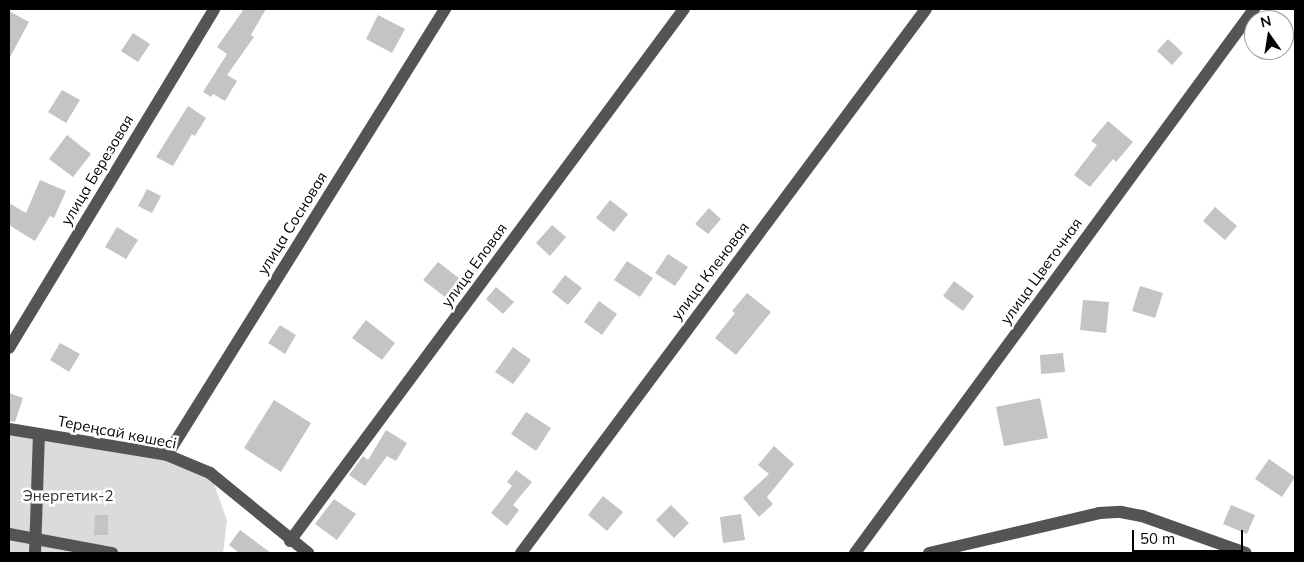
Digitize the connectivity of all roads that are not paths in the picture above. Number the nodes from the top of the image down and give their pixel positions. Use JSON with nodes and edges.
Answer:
{"nodes":[{"id":1,"x":214,"y":9,"type":"edge"},
{"id":2,"x":445,"y":9,"type":"edge"},
{"id":3,"x":684,"y":9,"type":"edge"},
{"id":4,"x":926,"y":9,"type":"edge"},
{"id":5,"x":1254,"y":9,"type":"edge"},
{"id":6,"x":9,"y":348,"type":"edge"},
{"id":7,"x":9,"y":429,"type":"edge"},
{"id":8,"x":38,"y":434,"type":"junction"},
{"id":9,"x":167,"y":455,"type":"junction"},
{"id":10,"x":9,"y":534,"type":"edge"},
{"id":11,"x":35,"y":538,"type":"junction"},
{"id":12,"x":290,"y":541,"type":"junction"},
{"id":13,"x":35,"y":553,"type":"edge"},
{"id":14,"x":112,"y":553,"type":"edge"},
{"id":15,"x":308,"y":553,"type":"edge"},
{"id":16,"x":522,"y":553,"type":"edge"},
{"id":17,"x":854,"y":553,"type":"edge"},
{"id":18,"x":929,"y":553,"type":"edge"},
{"id":19,"x":1246,"y":553,"type":"edge"}],
"edges":[{"from":1,"to":6,"type":"street","name":"улица Березовая"},
{"from":2,"to":9,"type":"street","name":"улица Сосновая"},
{"from":3,"to":12,"type":"street","name":"улица Еловая"},
{"from":4,"to":16,"type":"street","name":"улица Кленовая"},
{"from":5,"to":17,"type":"street","name":"улица Цветочная"},
{"from":7,"to":8,"type":"street","name":"Тереңсай көшесі"},
{"from":8,"to":9,"type":"street","name":"Тереңсай көшесі"},
{"from":8,"to":11,"type":"street"},
{"from":9,"to":12,"type":"street","name":"Тереңсай көшесі"},
{"from":10,"to":11,"type":"street"},
{"from":11,"to":13,"type":"street"},
{"from":11,"to":14,"type":"street"},
{"from":12,"to":15,"type":"street","name":"Тереңсай көшесі"},
{"from":18,"to":19,"type":"street"}]}
